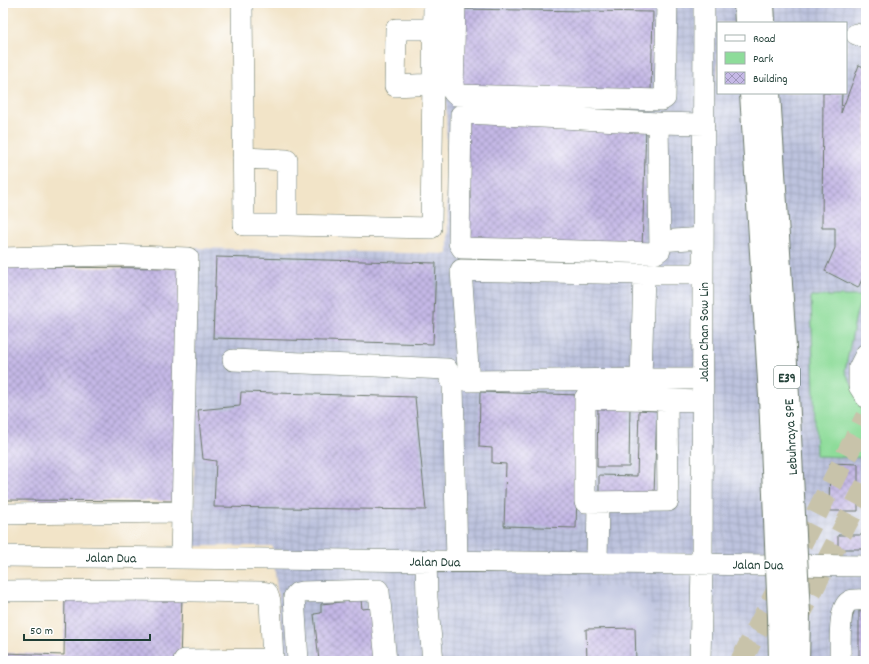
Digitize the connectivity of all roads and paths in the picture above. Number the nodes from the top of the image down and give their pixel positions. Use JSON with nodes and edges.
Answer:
{"nodes":[{"id":1,"x":242,"y":3,"type":"edge"},
{"id":2,"x":434,"y":3,"type":"edge"},
{"id":3,"x":455,"y":3,"type":"edge"},
{"id":4,"x":667,"y":3,"type":"edge"},
{"id":5,"x":704,"y":3,"type":"edge"},
{"id":6,"x":745,"y":3,"type":"edge"},
{"id":7,"x":763,"y":3,"type":"edge"},
{"id":8,"x":746,"y":22,"type":"edge"},
{"id":9,"x":764,"y":22,"type":"edge"},
{"id":10,"x":433,"y":29,"type":"junction"},
{"id":11,"x":433,"y":84,"type":"junction"},
{"id":12,"x":751,"y":94,"type":"edge"},
{"id":13,"x":769,"y":94,"type":"edge"},
{"id":14,"x":658,"y":123,"type":"junction"},
{"id":15,"x":704,"y":124,"type":"junction"},
{"id":16,"x":243,"y":158,"type":"junction"},
{"id":17,"x":287,"y":225,"type":"junction"},
{"id":18,"x":703,"y":238,"type":"junction"},
{"id":19,"x":660,"y":241,"type":"junction"},
{"id":20,"x":3,"y":258,"type":"edge"},
{"id":21,"x":644,"y":274,"type":"junction"},
{"id":22,"x":703,"y":274,"type":"junction"},
{"id":23,"x":866,"y":354,"type":"edge"},
{"id":24,"x":233,"y":360,"type":"dead end"},
{"id":25,"x":641,"y":379,"type":"junction"},
{"id":26,"x":702,"y":379,"type":"junction"},
{"id":27,"x":866,"y":397,"type":"edge"},
{"id":28,"x":667,"y":400,"type":"junction"},
{"id":29,"x":702,"y":401,"type":"junction"},
{"id":30,"x":598,"y":502,"type":"junction"},
{"id":31,"x":182,"y":512,"type":"junction"},
{"id":32,"x":3,"y":514,"type":"edge"},
{"id":33,"x":3,"y":556,"type":"edge"},
{"id":34,"x":127,"y":557,"type":"junction"},
{"id":35,"x":181,"y":558,"type":"junction"},
{"id":36,"x":322,"y":559,"type":"junction"},
{"id":37,"x":354,"y":560,"type":"junction"},
{"id":38,"x":426,"y":560,"type":"junction"},
{"id":39,"x":457,"y":561,"type":"junction"},
{"id":40,"x":597,"y":563,"type":"junction"},
{"id":41,"x":702,"y":564,"type":"junction"},
{"id":42,"x":866,"y":566,"type":"edge"},
{"id":43,"x":126,"y":590,"type":"junction"},
{"id":44,"x":356,"y":590,"type":"junction"},
{"id":45,"x":3,"y":591,"type":"edge"},
{"id":46,"x":324,"y":591,"type":"junction"},
{"id":47,"x":866,"y":600,"type":"edge"},
{"id":48,"x":184,"y":660,"type":"edge"},
{"id":49,"x":273,"y":660,"type":"edge"},
{"id":50,"x":298,"y":661,"type":"edge"},
{"id":51,"x":386,"y":661,"type":"edge"},
{"id":52,"x":433,"y":661,"type":"edge"},
{"id":53,"x":700,"y":661,"type":"edge"},
{"id":54,"x":780,"y":661,"type":"edge"},
{"id":55,"x":798,"y":661,"type":"edge"},
{"id":56,"x":840,"y":661,"type":"edge"}],
"edges":[{"from":1,"to":16,"type":"street"},
{"from":2,"to":10,"type":"street"},
{"from":3,"to":4,"type":"street"},
{"from":5,"to":15,"type":"street","name":"Jalan Chan Sow Lin"},
{"from":6,"to":8,"type":"highway"},
{"from":7,"to":9,"type":"highway"},
{"from":10,"to":11,"type":"street"},
{"from":10,"to":11,"type":"street"},
{"from":11,"to":17,"type":"street"},
{"from":12,"to":54,"type":"highway","name":"Lebuhraya SPE","number":"E39","bridge":true},
{"from":13,"to":55,"type":"highway","name":"Lebuhraya SPE","number":"E39","bridge":true},
{"from":14,"to":15,"type":"street"},
{"from":14,"to":19,"type":"street"},
{"from":14,"to":19,"type":"street"},
{"from":15,"to":18,"type":"street","name":"Jalan Chan Sow Lin"},
{"from":16,"to":17,"type":"street"},
{"from":16,"to":17,"type":"street"},
{"from":18,"to":19,"type":"street"},
{"from":18,"to":22,"type":"street","name":"Jalan Chan Sow Lin"},
{"from":20,"to":31,"type":"street"},
{"from":21,"to":22,"type":"street"},
{"from":21,"to":25,"type":"street"},
{"from":21,"to":25,"type":"street"},
{"from":22,"to":26,"type":"street","name":"Jalan Chan Sow Lin"},
{"from":23,"to":27,"type":"street"},
{"from":24,"to":39,"type":"street"},
{"from":25,"to":26,"type":"street"},
{"from":26,"to":29,"type":"street","name":"Jalan Chan Sow Lin"},
{"from":28,"to":29,"type":"street"},
{"from":28,"to":30,"type":"street"},
{"from":28,"to":30,"type":"street"},
{"from":29,"to":41,"type":"street","name":"Jalan Chan Sow Lin"},
{"from":30,"to":40,"type":"street"},
{"from":31,"to":32,"type":"street"},
{"from":31,"to":35,"type":"street"},
{"from":33,"to":34,"type":"street","name":"Jalan Dua"},
{"from":34,"to":35,"type":"street","name":"Jalan Dua"},
{"from":34,"to":43,"type":"street"},
{"from":35,"to":36,"type":"street","name":"Jalan Dua"},
{"from":36,"to":37,"type":"street","name":"Jalan Dua"},
{"from":36,"to":46,"type":"street"},
{"from":37,"to":38,"type":"street","name":"Jalan Dua"},
{"from":37,"to":44,"type":"street"},
{"from":38,"to":39,"type":"street","name":"Jalan Dua"},
{"from":38,"to":52,"type":"street"},
{"from":39,"to":40,"type":"street","name":"Jalan Dua"},
{"from":40,"to":41,"type":"street","name":"Jalan Dua"},
{"from":41,"to":42,"type":"street","name":"Jalan Dua"},
{"from":41,"to":53,"type":"street","name":"Jalan Chan Sow Lin"},
{"from":43,"to":45,"type":"street"},
{"from":43,"to":49,"type":"street"},
{"from":44,"to":46,"type":"street"},
{"from":44,"to":51,"type":"street"},
{"from":46,"to":50,"type":"street"},
{"from":47,"to":56,"type":"street"},
{"from":48,"to":49,"type":"street"}]}
